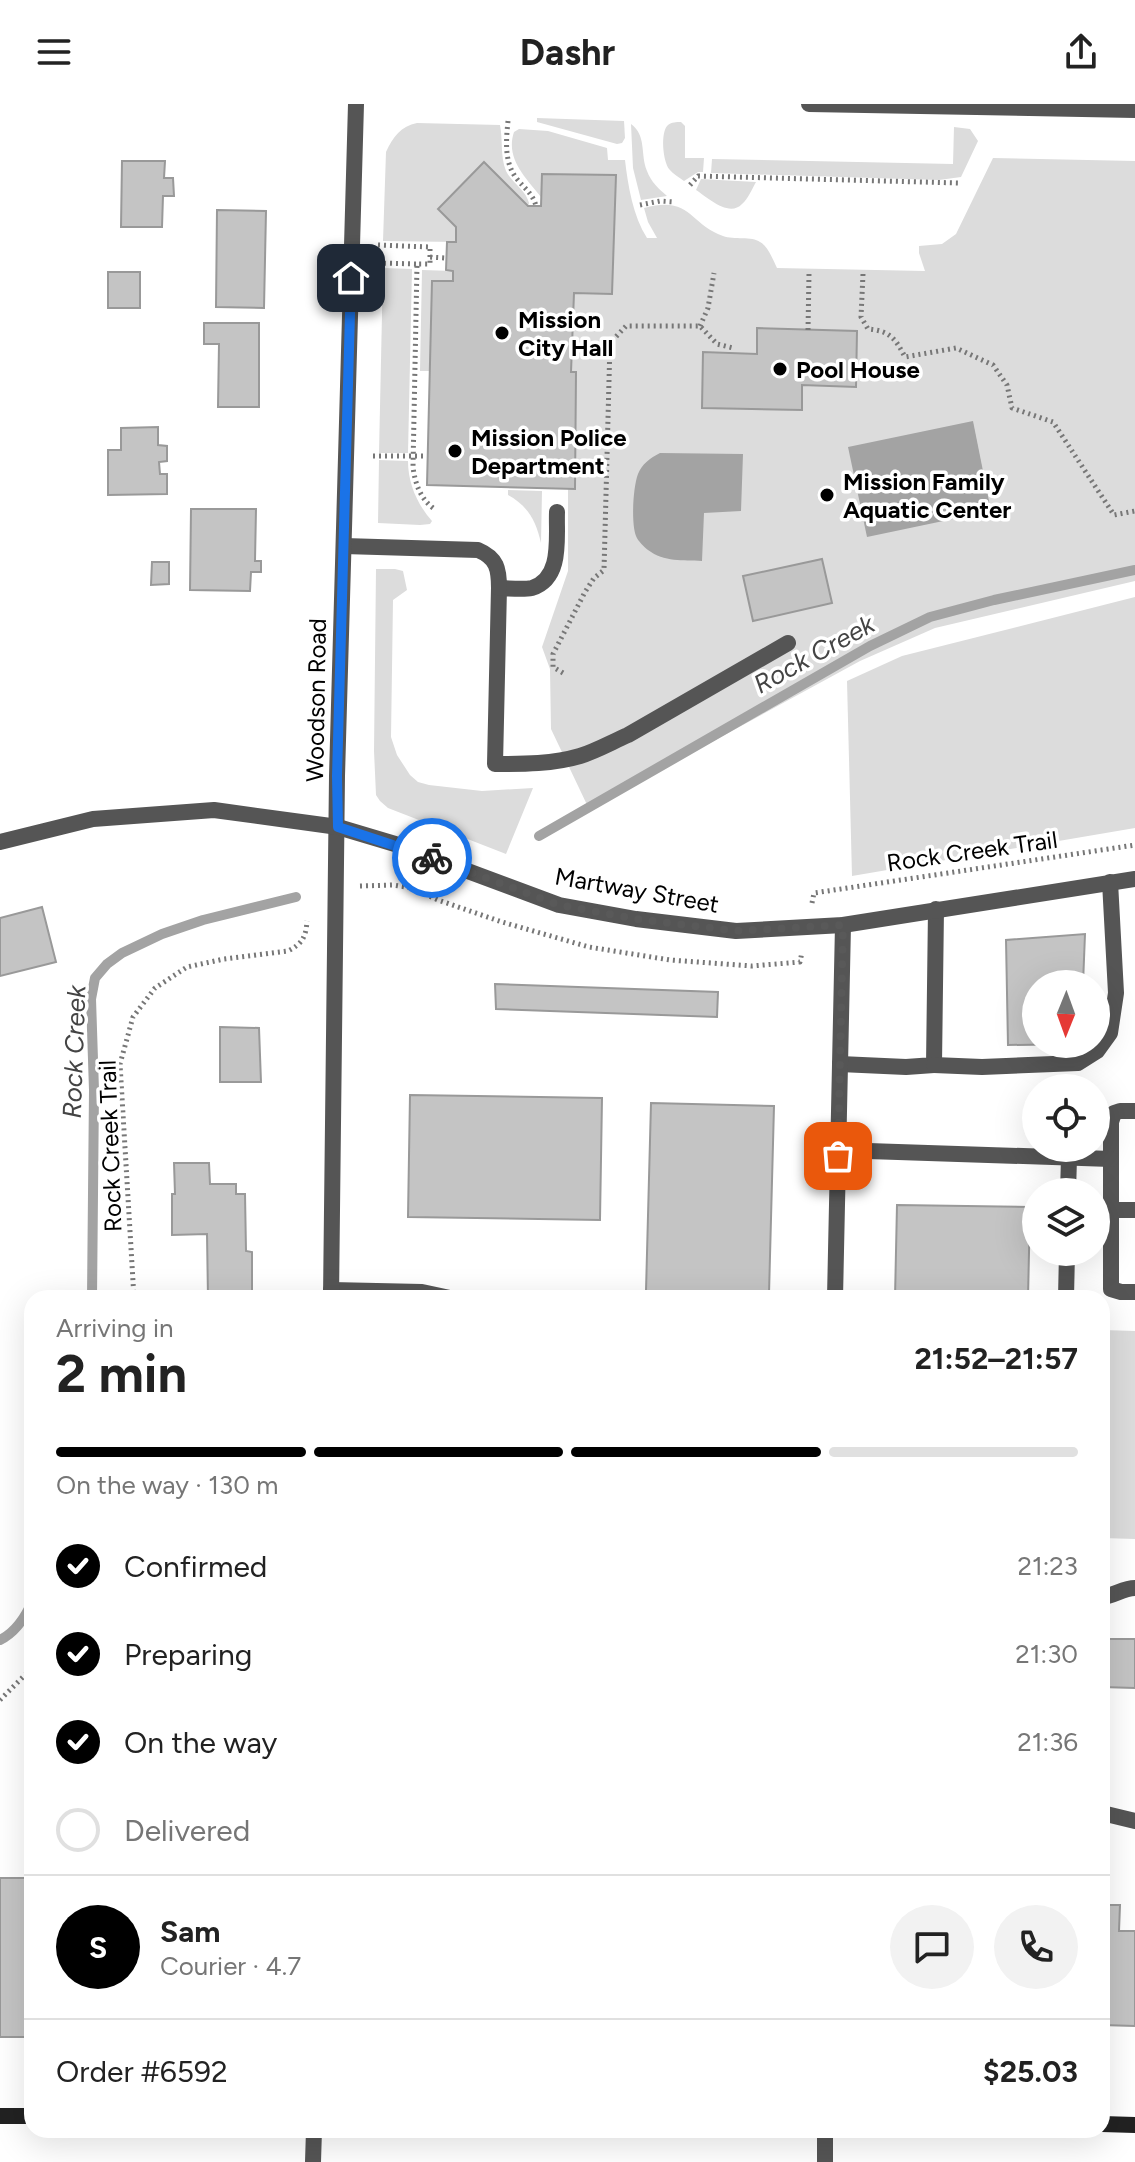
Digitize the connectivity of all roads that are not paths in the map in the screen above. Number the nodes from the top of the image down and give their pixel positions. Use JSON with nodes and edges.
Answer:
{"nodes":[{"id":1,"x":356,"y":104,"type":"edge"},
{"id":2,"x":809,"y":104,"type":"edge"},
{"id":3,"x":1135,"y":110,"type":"edge"},
{"id":4,"x":557,"y":512,"type":"dead end"},
{"id":5,"x":344,"y":546,"type":"junction"},
{"id":6,"x":499,"y":588,"type":"junction"},
{"id":7,"x":788,"y":643,"type":"dead end"},
{"id":8,"x":338,"y":827,"type":"junction"},
{"id":9,"x":0,"y":842,"type":"edge"},
{"id":10,"x":1135,"y":879,"type":"edge"},
{"id":11,"x":1110,"y":882,"type":"junction"},
{"id":12,"x":936,"y":909,"type":"junction"},
{"id":13,"x":843,"y":925,"type":"junction"},
{"id":14,"x":840,"y":1064,"type":"junction"},
{"id":15,"x":934,"y":1065,"type":"junction"},
{"id":16,"x":1135,"y":1111,"type":"edge"},
{"id":17,"x":838,"y":1150,"type":"junction"},
{"id":18,"x":1022,"y":1156,"type":"edge"},
{"id":19,"x":1111,"y":1159,"type":"joint"},
{"id":20,"x":1111,"y":1210,"type":"junction"},
{"id":21,"x":1135,"y":1210,"type":"edge"},
{"id":22,"x":1067,"y":1266,"type":"edge"},
{"id":23,"x":331,"y":1290,"type":"edge"},
{"id":24,"x":835,"y":1290,"type":"edge"},
{"id":25,"x":1066,"y":1290,"type":"edge"},
{"id":26,"x":1135,"y":1292,"type":"edge"},
{"id":27,"x":1135,"y":1588,"type":"edge"},
{"id":28,"x":1110,"y":1596,"type":"edge"},
{"id":29,"x":1110,"y":1815,"type":"edge"},
{"id":30,"x":1135,"y":1821,"type":"edge"},
{"id":31,"x":0,"y":2116,"type":"edge"},
{"id":32,"x":24,"y":2116,"type":"edge"},
{"id":33,"x":1110,"y":2124,"type":"edge"},
{"id":34,"x":1135,"y":2125,"type":"edge"},
{"id":35,"x":314,"y":2138,"type":"edge"},
{"id":36,"x":825,"y":2138,"type":"edge"},
{"id":37,"x":313,"y":2162,"type":"edge"},
{"id":38,"x":825,"y":2162,"type":"edge"}],
"edges":[{"from":1,"to":5,"type":"street","name":"Woodson Road"},
{"from":2,"to":3,"type":"street"},
{"from":4,"to":6,"type":"street"},
{"from":5,"to":6,"type":"street"},
{"from":5,"to":8,"type":"street","name":"Woodson Road"},
{"from":6,"to":7,"type":"street"},
{"from":8,"to":9,"type":"street","name":"Martway Street"},
{"from":8,"to":13,"type":"street","name":"Martway Street"},
{"from":8,"to":23,"type":"street","name":"Woodson Road"},
{"from":10,"to":11,"type":"street","name":"Martway Street"},
{"from":11,"to":12,"type":"street","name":"Martway Street"},
{"from":11,"to":15,"type":"street"},
{"from":12,"to":13,"type":"street","name":"Martway Street"},
{"from":12,"to":15,"type":"street"},
{"from":13,"to":14,"type":"street"},
{"from":14,"to":15,"type":"street"},
{"from":14,"to":17,"type":"street"},
{"from":16,"to":19,"type":"street"},
{"from":17,"to":18,"type":"street"},
{"from":17,"to":24,"type":"street"},
{"from":19,"to":20,"type":"street"},
{"from":20,"to":21,"type":"street"},
{"from":20,"to":26,"type":"street"},
{"from":22,"to":25,"type":"street"},
{"from":27,"to":28,"type":"street"},
{"from":29,"to":30,"type":"street"},
{"from":31,"to":32,"type":"main road"},
{"from":33,"to":34,"type":"main road"},
{"from":35,"to":37,"type":"street"},
{"from":36,"to":38,"type":"street"}]}
